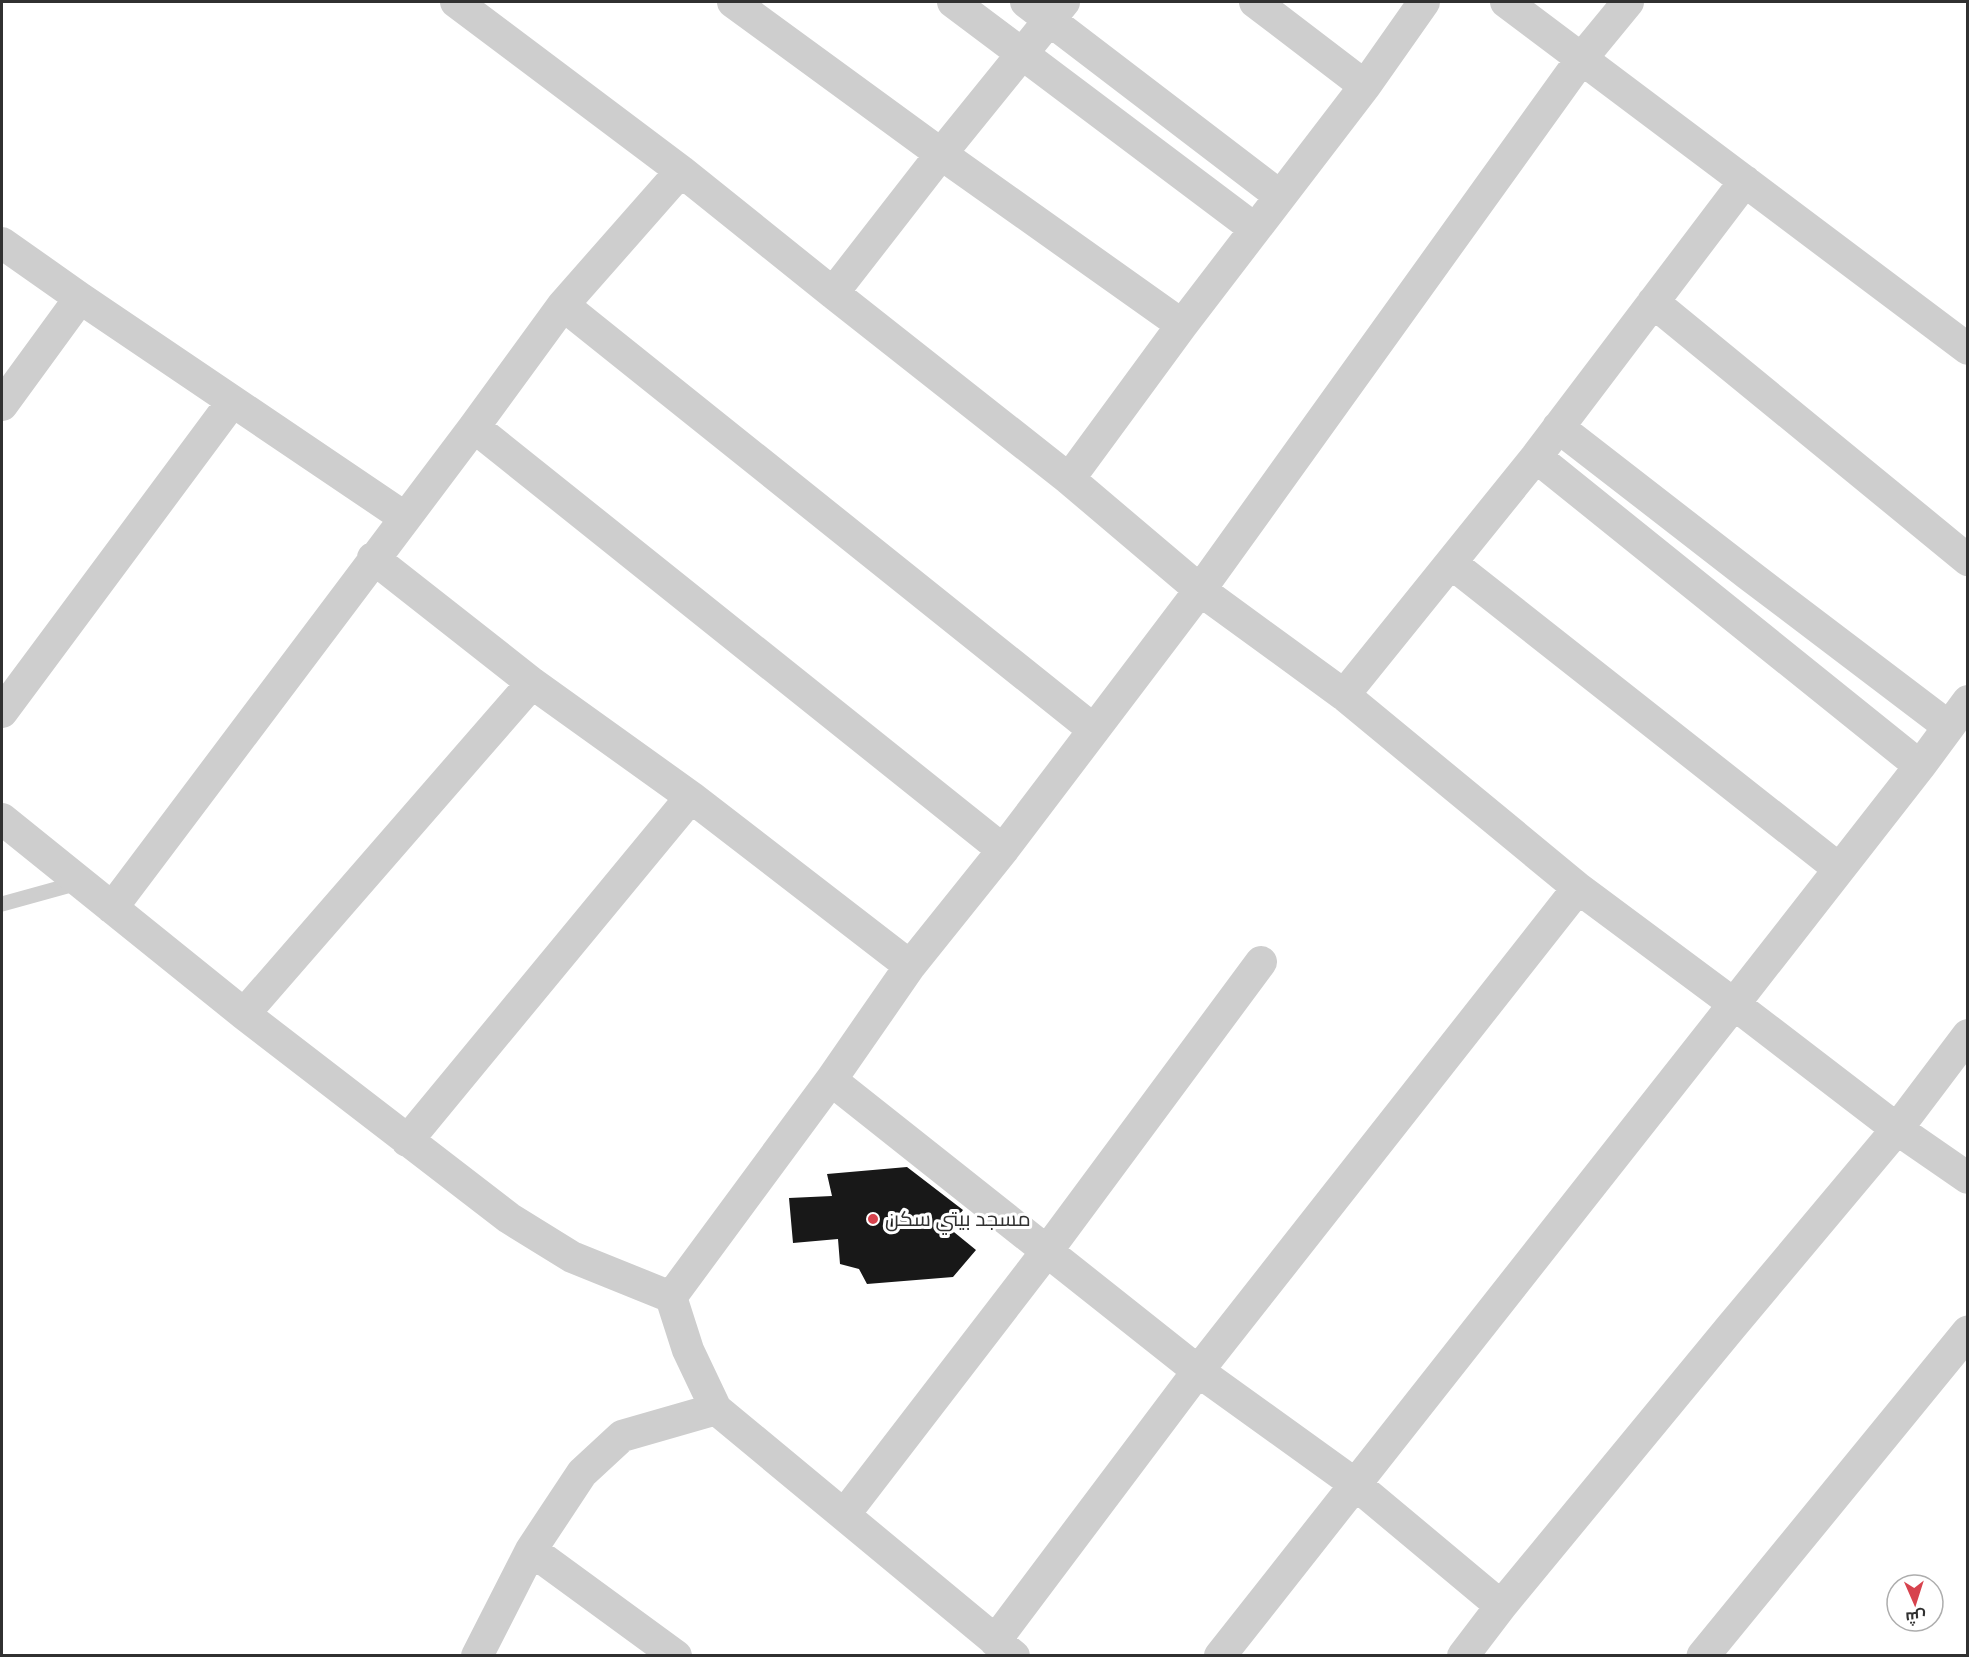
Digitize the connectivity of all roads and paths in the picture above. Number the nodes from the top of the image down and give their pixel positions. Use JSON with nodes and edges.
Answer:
{"nodes":[{"id":1,"x":733,"y":2,"type":"edge"},
{"id":2,"x":952,"y":2,"type":"edge"},
{"id":3,"x":1255,"y":2,"type":"edge"},
{"id":4,"x":1424,"y":2,"type":"edge"},
{"id":5,"x":1506,"y":2,"type":"edge"},
{"id":6,"x":460,"y":3,"type":"edge"},
{"id":7,"x":1622,"y":4,"type":"edge"},
{"id":8,"x":1047,"y":8,"type":"edge"},
{"id":9,"x":1023,"y":55,"type":"junction"},
{"id":10,"x":1582,"y":58,"type":"junction"},
{"id":11,"x":1365,"y":86,"type":"junction"},
{"id":12,"x":1151,"y":97,"type":"junction"},
{"id":13,"x":1125,"y":132,"type":"junction"},
{"id":14,"x":941,"y":154,"type":"junction"},
{"id":15,"x":681,"y":171,"type":"junction"},
{"id":16,"x":1745,"y":181,"type":"junction"},
{"id":17,"x":1280,"y":196,"type":"junction"},
{"id":18,"x":1255,"y":229,"type":"junction"},
{"id":19,"x":2,"y":243,"type":"edge"},
{"id":20,"x":833,"y":293,"type":"junction"},
{"id":21,"x":80,"y":298,"type":"junction"},
{"id":22,"x":1653,"y":302,"type":"junction"},
{"id":23,"x":562,"y":305,"type":"junction"},
{"id":24,"x":1182,"y":325,"type":"junction"},
{"id":25,"x":1968,"y":349,"type":"edge"},
{"id":26,"x":232,"y":402,"type":"junction"},
{"id":27,"x":2,"y":405,"type":"edge"},
{"id":28,"x":474,"y":427,"type":"junction"},
{"id":29,"x":1558,"y":427,"type":"junction"},
{"id":30,"x":1536,"y":457,"type":"junction"},
{"id":31,"x":1069,"y":479,"type":"junction"},
{"id":32,"x":1663,"y":507,"type":"junction"},
{"id":33,"x":404,"y":517,"type":"junction"},
{"id":34,"x":1638,"y":538,"type":"junction"},
{"id":35,"x":373,"y":558,"type":"junction"},
{"id":36,"x":1968,"y":560,"type":"edge"},
{"id":37,"x":1451,"y":563,"type":"junction"},
{"id":38,"x":1749,"y":575,"type":"junction"},
{"id":39,"x":1200,"y":590,"type":"junction"},
{"id":40,"x":1722,"y":608,"type":"junction"},
{"id":41,"x":1840,"y":642,"type":"junction"},
{"id":42,"x":1812,"y":678,"type":"junction"},
{"id":43,"x":532,"y":683,"type":"junction"},
{"id":44,"x":1344,"y":695,"type":"junction"},
{"id":45,"x":1968,"y":701,"type":"edge"},
{"id":46,"x":2,"y":712,"type":"edge"},
{"id":47,"x":1948,"y":726,"type":"junction"},
{"id":48,"x":1094,"y":730,"type":"junction"},
{"id":49,"x":1920,"y":766,"type":"junction"},
{"id":50,"x":691,"y":797,"type":"junction"},
{"id":51,"x":2,"y":819,"type":"edge"},
{"id":52,"x":1003,"y":850,"type":"junction"},
{"id":53,"x":1838,"y":868,"type":"junction"},
{"id":54,"x":78,"y":883,"type":"junction"},
{"id":55,"x":1578,"y":888,"type":"junction"},
{"id":56,"x":2,"y":904,"type":"edge"},
{"id":57,"x":112,"y":908,"type":"junction"},
{"id":58,"x":1261,"y":962,"type":"dead end"},
{"id":59,"x":910,"y":966,"type":"junction"},
{"id":60,"x":1734,"y":1004,"type":"junction"},
{"id":61,"x":244,"y":1014,"type":"junction"},
{"id":62,"x":1968,"y":1035,"type":"edge"},
{"id":63,"x":831,"y":1080,"type":"junction"},
{"id":64,"x":1897,"y":1129,"type":"junction"},
{"id":65,"x":406,"y":1141,"type":"junction"},
{"id":66,"x":1968,"y":1178,"type":"edge"},
{"id":67,"x":1047,"y":1251,"type":"junction"},
{"id":68,"x":671,"y":1297,"type":"junction"},
{"id":69,"x":1968,"y":1332,"type":"edge"},
{"id":70,"x":1198,"y":1371,"type":"junction"},
{"id":71,"x":716,"y":1409,"type":"junction"},
{"id":72,"x":1355,"y":1484,"type":"junction"},
{"id":73,"x":844,"y":1515,"type":"junction"},
{"id":74,"x":531,"y":1550,"type":"junction"},
{"id":75,"x":1501,"y":1606,"type":"junction"},
{"id":76,"x":1004,"y":1648,"type":"edge"},
{"id":77,"x":477,"y":1656,"type":"edge"},
{"id":78,"x":676,"y":1656,"type":"edge"},
{"id":79,"x":1220,"y":1656,"type":"edge"},
{"id":80,"x":1463,"y":1656,"type":"edge"},
{"id":81,"x":1703,"y":1656,"type":"edge"}],
"edges":[{"from":1,"to":14,"type":"street"},
{"from":2,"to":9,"type":"street"},
{"from":3,"to":11,"type":"street"},
{"from":4,"to":11,"type":"street"},
{"from":5,"to":10,"type":"street"},
{"from":6,"to":15,"type":"street"},
{"from":7,"to":10,"type":"street"},
{"from":8,"to":9,"type":"street"},
{"from":8,"to":12,"type":"street"},
{"from":9,"to":13,"type":"street"},
{"from":9,"to":14,"type":"street"},
{"from":10,"to":16,"type":"street"},
{"from":10,"to":39,"type":"street"},
{"from":11,"to":17,"type":"street"},
{"from":12,"to":13,"type":"street"},
{"from":12,"to":17,"type":"street"},
{"from":13,"to":18,"type":"street"},
{"from":14,"to":20,"type":"street"},
{"from":14,"to":24,"type":"street"},
{"from":15,"to":20,"type":"street"},
{"from":15,"to":23,"type":"street"},
{"from":16,"to":22,"type":"street"},
{"from":16,"to":25,"type":"street"},
{"from":17,"to":18,"type":"street"},
{"from":18,"to":24,"type":"street"},
{"from":19,"to":21,"type":"street"},
{"from":20,"to":31,"type":"street"},
{"from":21,"to":26,"type":"street"},
{"from":21,"to":27,"type":"street"},
{"from":22,"to":29,"type":"street"},
{"from":22,"to":36,"type":"street"},
{"from":23,"to":28,"type":"street"},
{"from":23,"to":48,"type":"street"},
{"from":24,"to":31,"type":"street"},
{"from":26,"to":33,"type":"street"},
{"from":26,"to":46,"type":"street"},
{"from":28,"to":33,"type":"street"},
{"from":28,"to":52,"type":"street"},
{"from":29,"to":30,"type":"street"},
{"from":29,"to":32,"type":"street"},
{"from":30,"to":34,"type":"street"},
{"from":30,"to":37,"type":"street"},
{"from":31,"to":39,"type":"street"},
{"from":32,"to":34,"type":"street"},
{"from":32,"to":38,"type":"street"},
{"from":33,"to":35,"type":"street"},
{"from":34,"to":40,"type":"street"},
{"from":35,"to":43,"type":"street"},
{"from":35,"to":57,"type":"street"},
{"from":37,"to":44,"type":"street"},
{"from":37,"to":53,"type":"street"},
{"from":38,"to":40,"type":"street"},
{"from":38,"to":41,"type":"street"},
{"from":39,"to":44,"type":"street"},
{"from":39,"to":48,"type":"street"},
{"from":40,"to":42,"type":"street"},
{"from":41,"to":42,"type":"street"},
{"from":41,"to":47,"type":"street"},
{"from":42,"to":49,"type":"street"},
{"from":43,"to":50,"type":"street"},
{"from":43,"to":61,"type":"street"},
{"from":44,"to":55,"type":"street"},
{"from":45,"to":47,"type":"street"},
{"from":47,"to":49,"type":"street"},
{"from":48,"to":52,"type":"street"},
{"from":49,"to":53,"type":"street"},
{"from":50,"to":59,"type":"street"},
{"from":50,"to":65,"type":"street"},
{"from":51,"to":54,"type":"street"},
{"from":52,"to":59,"type":"street"},
{"from":53,"to":60,"type":"street"},
{"from":54,"to":56,"type":"lane"},
{"from":54,"to":57,"type":"street"},
{"from":55,"to":60,"type":"street"},
{"from":55,"to":70,"type":"street"},
{"from":57,"to":61,"type":"street"},
{"from":58,"to":67,"type":"street"},
{"from":59,"to":63,"type":"street"},
{"from":60,"to":64,"type":"street"},
{"from":60,"to":72,"type":"street"},
{"from":61,"to":65,"type":"street"},
{"from":62,"to":64,"type":"street"},
{"from":63,"to":67,"type":"street"},
{"from":63,"to":68,"type":"street"},
{"from":64,"to":66,"type":"street"},
{"from":64,"to":75,"type":"street"},
{"from":65,"to":68,"type":"street"},
{"from":67,"to":70,"type":"street"},
{"from":67,"to":73,"type":"street"},
{"from":68,"to":71,"type":"street"},
{"from":69,"to":81,"type":"street"},
{"from":70,"to":72,"type":"street"},
{"from":70,"to":76,"type":"street"},
{"from":71,"to":73,"type":"street"},
{"from":71,"to":74,"type":"street"},
{"from":72,"to":75,"type":"street"},
{"from":72,"to":79,"type":"street"},
{"from":73,"to":76,"type":"street"},
{"from":74,"to":77,"type":"street"},
{"from":74,"to":78,"type":"street"},
{"from":75,"to":80,"type":"street"}]}
